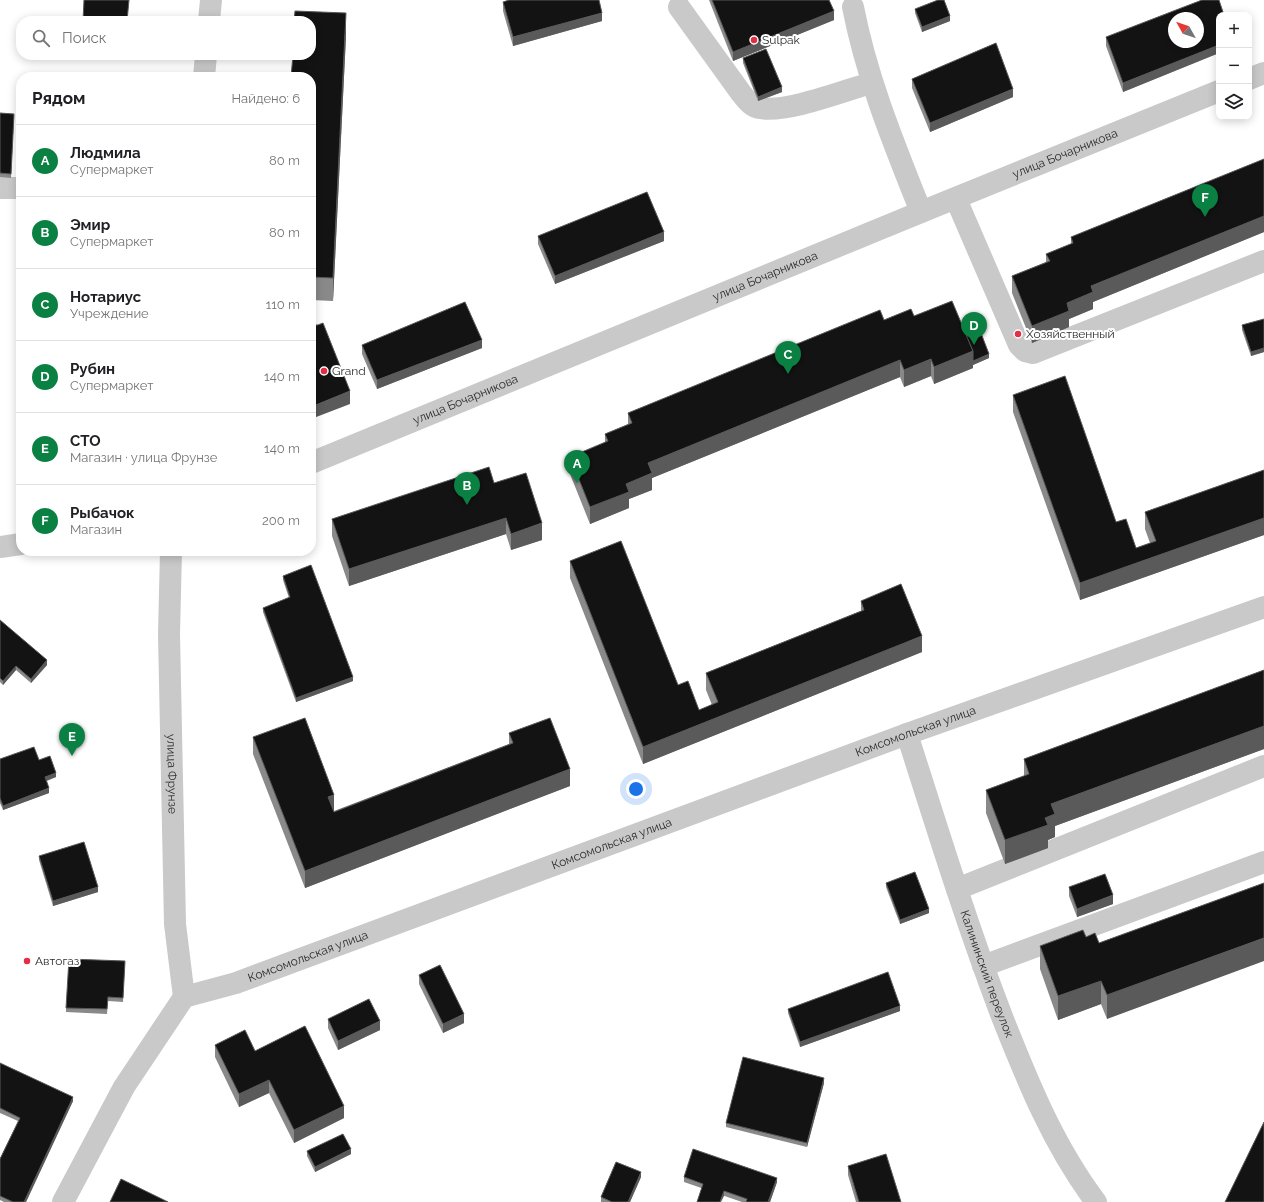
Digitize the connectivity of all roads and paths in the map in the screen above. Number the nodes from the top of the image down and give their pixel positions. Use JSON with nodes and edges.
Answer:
{"nodes":[{"id":1,"x":211,"y":0,"type":"edge"},
{"id":2,"x":679,"y":7,"type":"dead end"},
{"id":3,"x":853,"y":7,"type":"dead end"},
{"id":4,"x":209,"y":16,"type":"edge"},
{"id":5,"x":206,"y":60,"type":"edge"},
{"id":6,"x":204,"y":72,"type":"edge"},
{"id":7,"x":1264,"y":73,"type":"edge"},
{"id":8,"x":1252,"y":78,"type":"edge"},
{"id":9,"x":871,"y":83,"type":"junction"},
{"id":10,"x":1216,"y":92,"type":"edge"},
{"id":11,"x":0,"y":188,"type":"edge"},
{"id":12,"x":16,"y":188,"type":"edge"},
{"id":13,"x":956,"y":199,"type":"junction"},
{"id":14,"x":921,"y":212,"type":"junction"},
{"id":15,"x":1264,"y":262,"type":"edge"},
{"id":16,"x":316,"y":461,"type":"edge"},
{"id":17,"x":16,"y":545,"type":"edge"},
{"id":18,"x":0,"y":547,"type":"edge"},
{"id":19,"x":171,"y":556,"type":"edge"},
{"id":20,"x":1264,"y":607,"type":"edge"},
{"id":21,"x":907,"y":734,"type":"junction"},
{"id":22,"x":1264,"y":766,"type":"edge"},
{"id":23,"x":1264,"y":862,"type":"edge"},
{"id":24,"x":957,"y":889,"type":"junction"},
{"id":25,"x":983,"y":966,"type":"junction"},
{"id":26,"x":184,"y":997,"type":"junction"},
{"id":27,"x":63,"y":1202,"type":"edge"},
{"id":28,"x":1096,"y":1202,"type":"edge"}],
"edges":[{"from":1,"to":4,"type":"street"},
{"from":2,"to":9,"type":"street"},
{"from":3,"to":9,"type":"street"},
{"from":5,"to":6,"type":"street"},
{"from":7,"to":8,"type":"street"},
{"from":9,"to":14,"type":"street"},
{"from":10,"to":13,"type":"street","name":"улица Бочарникова"},
{"from":11,"to":12,"type":"street"},
{"from":13,"to":14,"type":"street","name":"улица Бочарникова"},
{"from":13,"to":15,"type":"street"},
{"from":14,"to":16,"type":"street","name":"улица Бочарникова"},
{"from":17,"to":18,"type":"street"},
{"from":19,"to":26,"type":"street","name":"улица Фрунзе"},
{"from":20,"to":21,"type":"street","name":"Комсомольская улица"},
{"from":21,"to":24,"type":"street","name":"Калининский переулок"},
{"from":21,"to":26,"type":"street","name":"Комсомольская улица"},
{"from":22,"to":24,"type":"street"},
{"from":23,"to":25,"type":"street"},
{"from":24,"to":25,"type":"street","name":"Калининский переулок"},
{"from":25,"to":28,"type":"street","name":"Калининский переулок"},
{"from":26,"to":27,"type":"street"}]}
